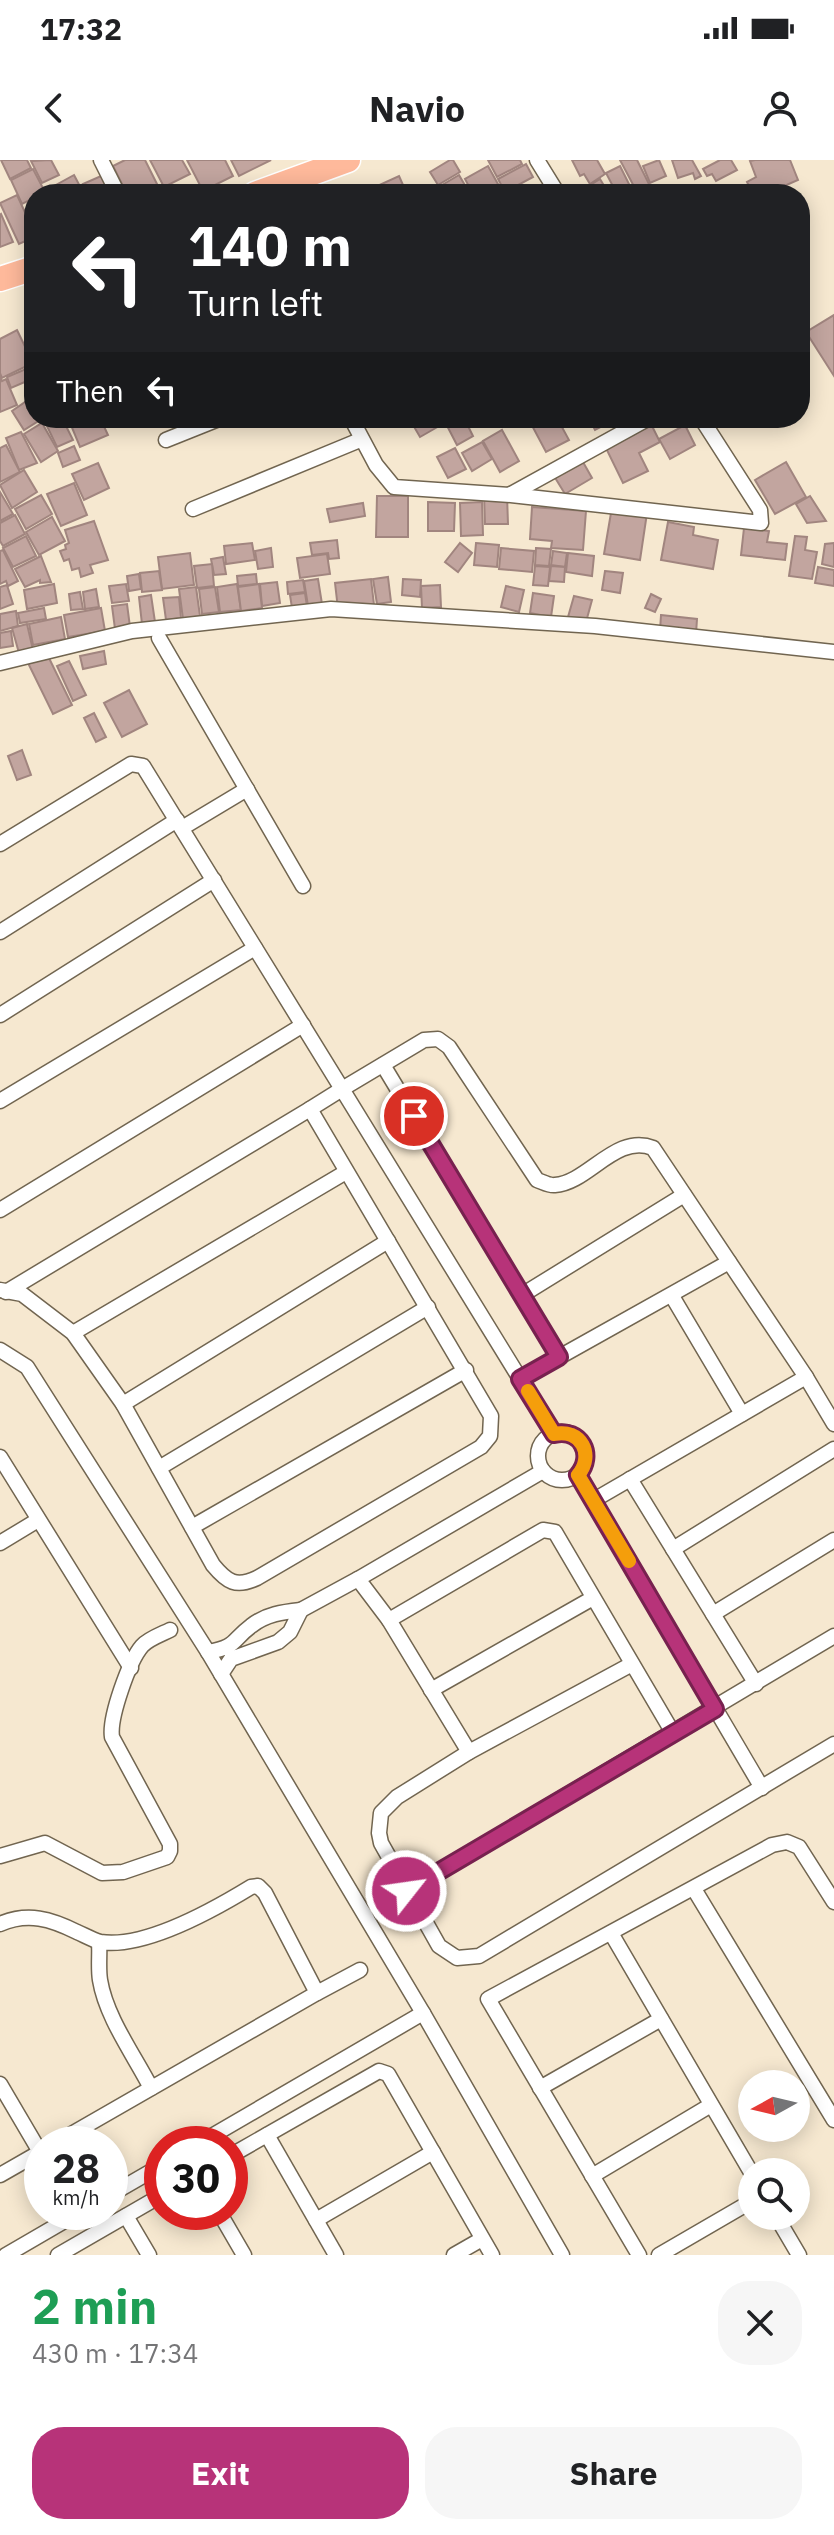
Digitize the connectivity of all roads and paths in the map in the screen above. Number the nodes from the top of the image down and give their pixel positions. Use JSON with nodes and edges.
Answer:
{"nodes":[{"id":1,"x":101,"y":160,"type":"edge"},
{"id":2,"x":348,"y":160,"type":"edge"},
{"id":3,"x":537,"y":160,"type":"edge"},
{"id":4,"x":113,"y":184,"type":"edge"},
{"id":5,"x":282,"y":184,"type":"edge"},
{"id":6,"x":552,"y":184,"type":"edge"},
{"id":7,"x":24,"y":271,"type":"edge"},
{"id":8,"x":0,"y":279,"type":"edge"},
{"id":9,"x":196,"y":428,"type":"edge"},
{"id":10,"x":355,"y":428,"type":"edge"},
{"id":11,"x":631,"y":428,"type":"edge"},
{"id":12,"x":707,"y":428,"type":"edge"},
{"id":13,"x":166,"y":440,"type":"dead end"},
{"id":14,"x":360,"y":440,"type":"junction"},
{"id":15,"x":511,"y":495,"type":"junction"},
{"id":16,"x":193,"y":509,"type":"dead end"},
{"id":17,"x":159,"y":638,"type":"dead end"},
{"id":18,"x":834,"y":652,"type":"edge"},
{"id":19,"x":0,"y":663,"type":"edge"},
{"id":20,"x":247,"y":789,"type":"junction"},
{"id":21,"x":179,"y":824,"type":"junction"},
{"id":22,"x":0,"y":844,"type":"edge"},
{"id":23,"x":214,"y":880,"type":"junction"},
{"id":24,"x":303,"y":886,"type":"dead end"},
{"id":25,"x":0,"y":932,"type":"edge"},
{"id":26,"x":255,"y":948,"type":"junction"},
{"id":27,"x":0,"y":1015,"type":"edge"},
{"id":28,"x":303,"y":1025,"type":"junction"},
{"id":29,"x":383,"y":1065,"type":"junction"},
{"id":30,"x":342,"y":1089,"type":"junction"},
{"id":31,"x":0,"y":1101,"type":"edge"},
{"id":32,"x":310,"y":1109,"type":"junction"},
{"id":33,"x":346,"y":1172,"type":"junction"},
{"id":34,"x":684,"y":1195,"type":"junction"},
{"id":35,"x":2,"y":1203,"type":"edge"},
{"id":36,"x":388,"y":1241,"type":"junction"},
{"id":37,"x":729,"y":1262,"type":"junction"},
{"id":38,"x":3,"y":1291,"type":"edge"},
{"id":39,"x":522,"y":1295,"type":"junction"},
{"id":40,"x":672,"y":1296,"type":"junction"},
{"id":41,"x":428,"y":1307,"type":"junction"},
{"id":42,"x":73,"y":1333,"type":"junction"},
{"id":43,"x":0,"y":1350,"type":"edge"},
{"id":44,"x":559,"y":1357,"type":"junction"},
{"id":45,"x":466,"y":1370,"type":"junction"},
{"id":46,"x":806,"y":1377,"type":"junction"},
{"id":47,"x":520,"y":1379,"type":"junction"},
{"id":48,"x":123,"y":1404,"type":"junction"},
{"id":49,"x":742,"y":1414,"type":"junction"},
{"id":50,"x":834,"y":1424,"type":"edge"},
{"id":51,"x":554,"y":1434,"type":"junction"},
{"id":52,"x":834,"y":1449,"type":"edge"},
{"id":53,"x":0,"y":1457,"type":"edge"},
{"id":54,"x":159,"y":1468,"type":"junction"},
{"id":55,"x":543,"y":1471,"type":"junction"},
{"id":56,"x":578,"y":1475,"type":"junction"},
{"id":57,"x":630,"y":1479,"type":"junction"},
{"id":58,"x":594,"y":1500,"type":"junction"},
{"id":59,"x":38,"y":1520,"type":"junction"},
{"id":60,"x":192,"y":1527,"type":"junction"},
{"id":61,"x":834,"y":1540,"type":"edge"},
{"id":62,"x":0,"y":1543,"type":"edge"},
{"id":63,"x":673,"y":1549,"type":"junction"},
{"id":64,"x":358,"y":1579,"type":"junction"},
{"id":65,"x":593,"y":1598,"type":"junction"},
{"id":66,"x":301,"y":1610,"type":"junction"},
{"id":67,"x":713,"y":1614,"type":"junction"},
{"id":68,"x":389,"y":1620,"type":"junction"},
{"id":69,"x":170,"y":1630,"type":"dead end"},
{"id":70,"x":834,"y":1636,"type":"edge"},
{"id":71,"x":208,"y":1652,"type":"junction"},
{"id":72,"x":632,"y":1664,"type":"junction"},
{"id":73,"x":131,"y":1668,"type":"junction"},
{"id":74,"x":221,"y":1674,"type":"junction"},
{"id":75,"x":756,"y":1684,"type":"junction"},
{"id":76,"x":431,"y":1690,"type":"junction"},
{"id":77,"x":715,"y":1709,"type":"junction"},
{"id":78,"x":673,"y":1733,"type":"junction"},
{"id":79,"x":834,"y":1744,"type":"edge"},
{"id":80,"x":469,"y":1752,"type":"junction"},
{"id":81,"x":762,"y":1788,"type":"junction"},
{"id":82,"x":2,"y":1851,"type":"edge"},
{"id":83,"x":694,"y":1889,"type":"junction"},
{"id":84,"x":406,"y":1891,"type":"junction"},
{"id":85,"x":834,"y":1902,"type":"edge"},
{"id":86,"x":0,"y":1924,"type":"edge"},
{"id":87,"x":611,"y":1933,"type":"junction"},
{"id":88,"x":99,"y":1942,"type":"junction"},
{"id":89,"x":360,"y":1970,"type":"dead end"},
{"id":90,"x":317,"y":1993,"type":"junction"},
{"id":91,"x":423,"y":2013,"type":"junction"},
{"id":92,"x":661,"y":2019,"type":"junction"},
{"id":93,"x":0,"y":2084,"type":"edge"},
{"id":94,"x":151,"y":2088,"type":"junction"},
{"id":95,"x":540,"y":2088,"type":"junction"},
{"id":96,"x":711,"y":2105,"type":"junction"},
{"id":97,"x":834,"y":2120,"type":"edge"},
{"id":98,"x":25,"y":2126,"type":"edge"},
{"id":99,"x":85,"y":2126,"type":"edge"},
{"id":100,"x":229,"y":2126,"type":"edge"},
{"id":101,"x":267,"y":2135,"type":"junction"},
{"id":102,"x":248,"y":2146,"type":"edge"},
{"id":103,"x":433,"y":2152,"type":"junction"},
{"id":104,"x":742,"y":2158,"type":"edge"},
{"id":105,"x":24,"y":2162,"type":"edge"},
{"id":106,"x":0,"y":2175,"type":"edge"},
{"id":107,"x":592,"y":2176,"type":"junction"},
{"id":108,"x":738,"y":2209,"type":"edge"},
{"id":109,"x":128,"y":2219,"type":"edge"},
{"id":110,"x":316,"y":2220,"type":"junction"},
{"id":111,"x":49,"y":2230,"type":"edge"},
{"id":112,"x":102,"y":2230,"type":"edge"},
{"id":113,"x":229,"y":2230,"type":"edge"},
{"id":114,"x":784,"y":2230,"type":"edge"},
{"id":115,"x":482,"y":2239,"type":"junction"},
{"id":116,"x":6,"y":2255,"type":"edge"},
{"id":117,"x":58,"y":2255,"type":"edge"},
{"id":118,"x":149,"y":2255,"type":"edge"},
{"id":119,"x":244,"y":2255,"type":"edge"},
{"id":120,"x":336,"y":2255,"type":"edge"},
{"id":121,"x":454,"y":2255,"type":"edge"},
{"id":122,"x":492,"y":2255,"type":"edge"},
{"id":123,"x":562,"y":2255,"type":"edge"},
{"id":124,"x":639,"y":2255,"type":"edge"},
{"id":125,"x":659,"y":2255,"type":"edge"},
{"id":126,"x":799,"y":2255,"type":"edge"}],
"edges":[{"from":1,"to":4,"type":"street"},
{"from":2,"to":5,"type":"highway"},
{"from":3,"to":6,"type":"street"},
{"from":7,"to":8,"type":"highway"},
{"from":9,"to":13,"type":"street"},
{"from":10,"to":14,"type":"street"},
{"from":11,"to":15,"type":"street"},
{"from":12,"to":15,"type":"street"},
{"from":14,"to":15,"type":"street"},
{"from":14,"to":16,"type":"street"},
{"from":17,"to":20,"type":"street"},
{"from":18,"to":19,"type":"street"},
{"from":20,"to":21,"type":"street"},
{"from":20,"to":24,"type":"street"},
{"from":21,"to":22,"type":"street"},
{"from":21,"to":23,"type":"street"},
{"from":21,"to":25,"type":"street"},
{"from":23,"to":26,"type":"street"},
{"from":23,"to":27,"type":"street"},
{"from":26,"to":28,"type":"street"},
{"from":26,"to":31,"type":"street"},
{"from":28,"to":30,"type":"street"},
{"from":28,"to":35,"type":"street"},
{"from":29,"to":30,"type":"street"},
{"from":29,"to":34,"type":"street"},
{"from":29,"to":39,"type":"street"},
{"from":30,"to":32,"type":"street"},
{"from":30,"to":47,"type":"street"},
{"from":32,"to":33,"type":"street"},
{"from":32,"to":38,"type":"street"},
{"from":33,"to":36,"type":"street"},
{"from":33,"to":42,"type":"street"},
{"from":34,"to":37,"type":"street"},
{"from":34,"to":39,"type":"street"},
{"from":36,"to":41,"type":"street"},
{"from":36,"to":48,"type":"street"},
{"from":37,"to":40,"type":"street"},
{"from":37,"to":46,"type":"street"},
{"from":38,"to":42,"type":"street"},
{"from":39,"to":44,"type":"street"},
{"from":40,"to":44,"type":"street"},
{"from":40,"to":49,"type":"street"},
{"from":41,"to":45,"type":"street"},
{"from":41,"to":54,"type":"street"},
{"from":42,"to":48,"type":"street"},
{"from":43,"to":71,"type":"street"},
{"from":44,"to":47,"type":"street"},
{"from":45,"to":60,"type":"street"},
{"from":45,"to":60,"type":"street"},
{"from":46,"to":49,"type":"street"},
{"from":46,"to":50,"type":"street"},
{"from":47,"to":51,"type":"street"},
{"from":48,"to":54,"type":"street"},
{"from":49,"to":57,"type":"street"},
{"from":51,"to":55,"type":"street"},
{"from":51,"to":56,"type":"street"},
{"from":52,"to":63,"type":"street"},
{"from":53,"to":59,"type":"street"},
{"from":54,"to":60,"type":"street"},
{"from":55,"to":56,"type":"street"},
{"from":55,"to":64,"type":"street"},
{"from":56,"to":58,"type":"street"},
{"from":57,"to":58,"type":"street"},
{"from":57,"to":63,"type":"street"},
{"from":58,"to":77,"type":"street"},
{"from":59,"to":62,"type":"street"},
{"from":59,"to":73,"type":"street"},
{"from":61,"to":67,"type":"street"},
{"from":63,"to":67,"type":"street"},
{"from":64,"to":66,"type":"street"},
{"from":64,"to":68,"type":"street"},
{"from":65,"to":68,"type":"street"},
{"from":65,"to":72,"type":"street"},
{"from":65,"to":76,"type":"street"},
{"from":66,"to":71,"type":"street"},
{"from":66,"to":74,"type":"street"},
{"from":67,"to":75,"type":"street"},
{"from":68,"to":76,"type":"street"},
{"from":69,"to":73,"type":"street"},
{"from":70,"to":75,"type":"street"},
{"from":71,"to":74,"type":"street"},
{"from":72,"to":78,"type":"street"},
{"from":72,"to":80,"type":"street"},
{"from":73,"to":82,"type":"street"},
{"from":74,"to":91,"type":"street"},
{"from":75,"to":77,"type":"street"},
{"from":76,"to":80,"type":"street"},
{"from":77,"to":78,"type":"street"},
{"from":77,"to":81,"type":"street"},
{"from":78,"to":84,"type":"street"},
{"from":79,"to":81,"type":"street"},
{"from":80,"to":84,"type":"street"},
{"from":81,"to":84,"type":"street"},
{"from":83,"to":85,"type":"street"},
{"from":83,"to":87,"type":"street"},
{"from":83,"to":97,"type":"street"},
{"from":86,"to":88,"type":"street"},
{"from":87,"to":92,"type":"street"},
{"from":87,"to":95,"type":"street"},
{"from":88,"to":90,"type":"street"},
{"from":88,"to":94,"type":"street"},
{"from":89,"to":90,"type":"street"},
{"from":90,"to":94,"type":"street"},
{"from":91,"to":100,"type":"street"},
{"from":91,"to":123,"type":"street"},
{"from":92,"to":95,"type":"street"},
{"from":92,"to":96,"type":"street"},
{"from":93,"to":98,"type":"street"},
{"from":94,"to":99,"type":"street"},
{"from":95,"to":107,"type":"street"},
{"from":96,"to":104,"type":"street"},
{"from":96,"to":107,"type":"street"},
{"from":101,"to":102,"type":"street"},
{"from":101,"to":103,"type":"street"},
{"from":101,"to":110,"type":"street"},
{"from":103,"to":110,"type":"street"},
{"from":103,"to":115,"type":"street"},
{"from":105,"to":106,"type":"street"},
{"from":107,"to":124,"type":"street"},
{"from":108,"to":125,"type":"street"},
{"from":109,"to":118,"type":"street"},
{"from":110,"to":120,"type":"street"},
{"from":111,"to":116,"type":"street"},
{"from":112,"to":117,"type":"street"},
{"from":113,"to":119,"type":"street"},
{"from":114,"to":126,"type":"street"},
{"from":115,"to":121,"type":"street"},
{"from":115,"to":122,"type":"street"}]}
